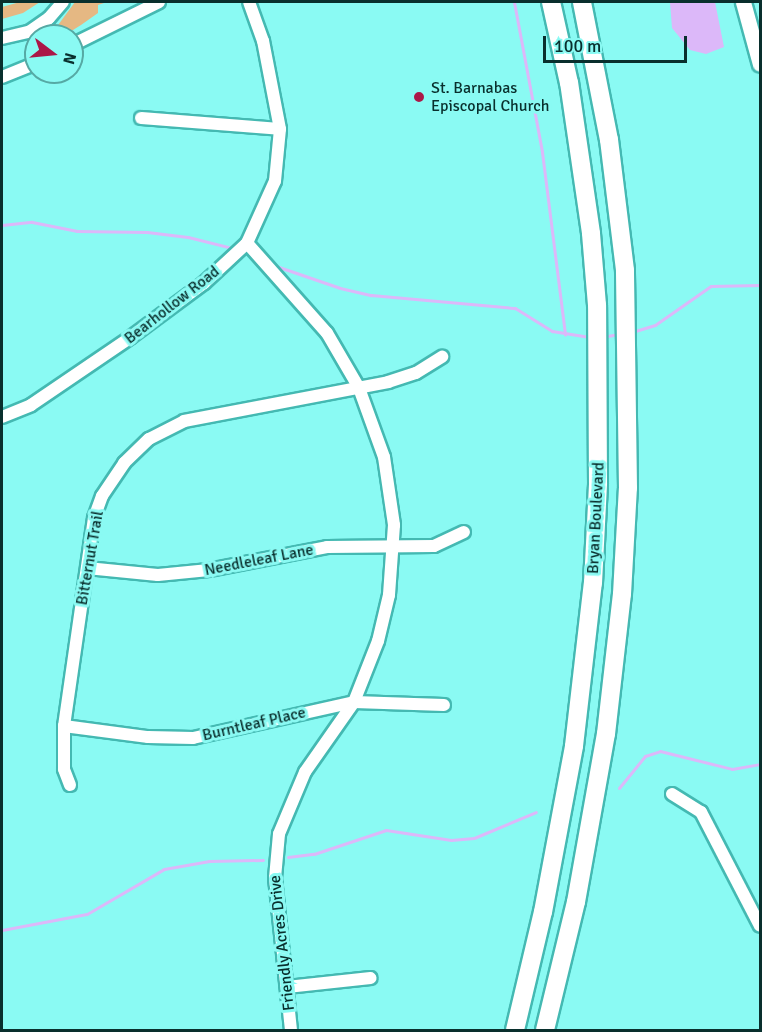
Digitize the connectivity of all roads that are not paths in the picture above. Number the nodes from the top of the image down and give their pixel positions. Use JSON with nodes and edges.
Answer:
{"nodes":[{"id":1,"x":63,"y":2,"type":"edge"},
{"id":2,"x":159,"y":2,"type":"edge"},
{"id":3,"x":249,"y":2,"type":"edge"},
{"id":4,"x":551,"y":2,"type":"edge"},
{"id":5,"x":582,"y":2,"type":"edge"},
{"id":6,"x":743,"y":2,"type":"edge"},
{"id":7,"x":751,"y":32,"type":"junction"},
{"id":8,"x":2,"y":38,"type":"edge"},
{"id":9,"x":84,"y":39,"type":"edge"},
{"id":10,"x":760,"y":46,"type":"edge"},
{"id":11,"x":760,"y":64,"type":"edge"},
{"id":12,"x":24,"y":68,"type":"edge"},
{"id":13,"x":2,"y":77,"type":"edge"},
{"id":14,"x":141,"y":118,"type":"dead end"},
{"id":15,"x":280,"y":129,"type":"junction"},
{"id":16,"x":247,"y":243,"type":"junction"},
{"id":17,"x":442,"y":357,"type":"dead end"},
{"id":18,"x":359,"y":388,"type":"junction"},
{"id":19,"x":2,"y":417,"type":"edge"},
{"id":20,"x":464,"y":532,"type":"dead end"},
{"id":21,"x":393,"y":547,"type":"junction"},
{"id":22,"x":87,"y":568,"type":"junction"},
{"id":23,"x":354,"y":702,"type":"junction"},
{"id":24,"x":444,"y":705,"type":"dead end"},
{"id":25,"x":64,"y":726,"type":"junction"},
{"id":26,"x":70,"y":785,"type":"dead end"},
{"id":27,"x":672,"y":794,"type":"dead end"},
{"id":28,"x":760,"y":926,"type":"edge"},
{"id":29,"x":371,"y":978,"type":"dead end"},
{"id":30,"x":287,"y":987,"type":"junction"},
{"id":31,"x":291,"y":1030,"type":"edge"},
{"id":32,"x":515,"y":1030,"type":"edge"},
{"id":33,"x":545,"y":1030,"type":"edge"}],
"edges":[{"from":1,"to":8,"type":"street"},
{"from":2,"to":9,"type":"street"},
{"from":3,"to":15,"type":"street","name":"Bearhollow Road"},
{"from":4,"to":32,"type":"highway","name":"Bryan Boulevard"},
{"from":5,"to":33,"type":"highway","name":"Bryan Boulevard"},
{"from":6,"to":7,"type":"main road"},
{"from":7,"to":10,"type":"main road"},
{"from":7,"to":11,"type":"main road"},
{"from":12,"to":13,"type":"street"},
{"from":14,"to":15,"type":"street"},
{"from":15,"to":16,"type":"street","name":"Bearhollow Road"},
{"from":16,"to":18,"type":"street","name":"Friendly Acres Drive"},
{"from":16,"to":19,"type":"street","name":"Bearhollow Road"},
{"from":17,"to":18,"type":"street","name":"Bitternut Trail"},
{"from":18,"to":21,"type":"street","name":"Friendly Acres Drive"},
{"from":18,"to":22,"type":"street","name":"Bitternut Trail"},
{"from":20,"to":21,"type":"street","name":"Needleleaf Lane"},
{"from":21,"to":22,"type":"street","name":"Needleleaf Lane"},
{"from":21,"to":23,"type":"street","name":"Friendly Acres Drive"},
{"from":22,"to":25,"type":"street","name":"Bitternut Trail"},
{"from":23,"to":24,"type":"street","name":"Burntleaf Place"},
{"from":23,"to":25,"type":"street","name":"Burntleaf Place"},
{"from":23,"to":30,"type":"street","name":"Friendly Acres Drive"},
{"from":25,"to":26,"type":"street","name":"Bitternut Trail"},
{"from":27,"to":28,"type":"street"},
{"from":29,"to":30,"type":"street"},
{"from":30,"to":31,"type":"street","name":"Friendly Acres Drive"}]}
